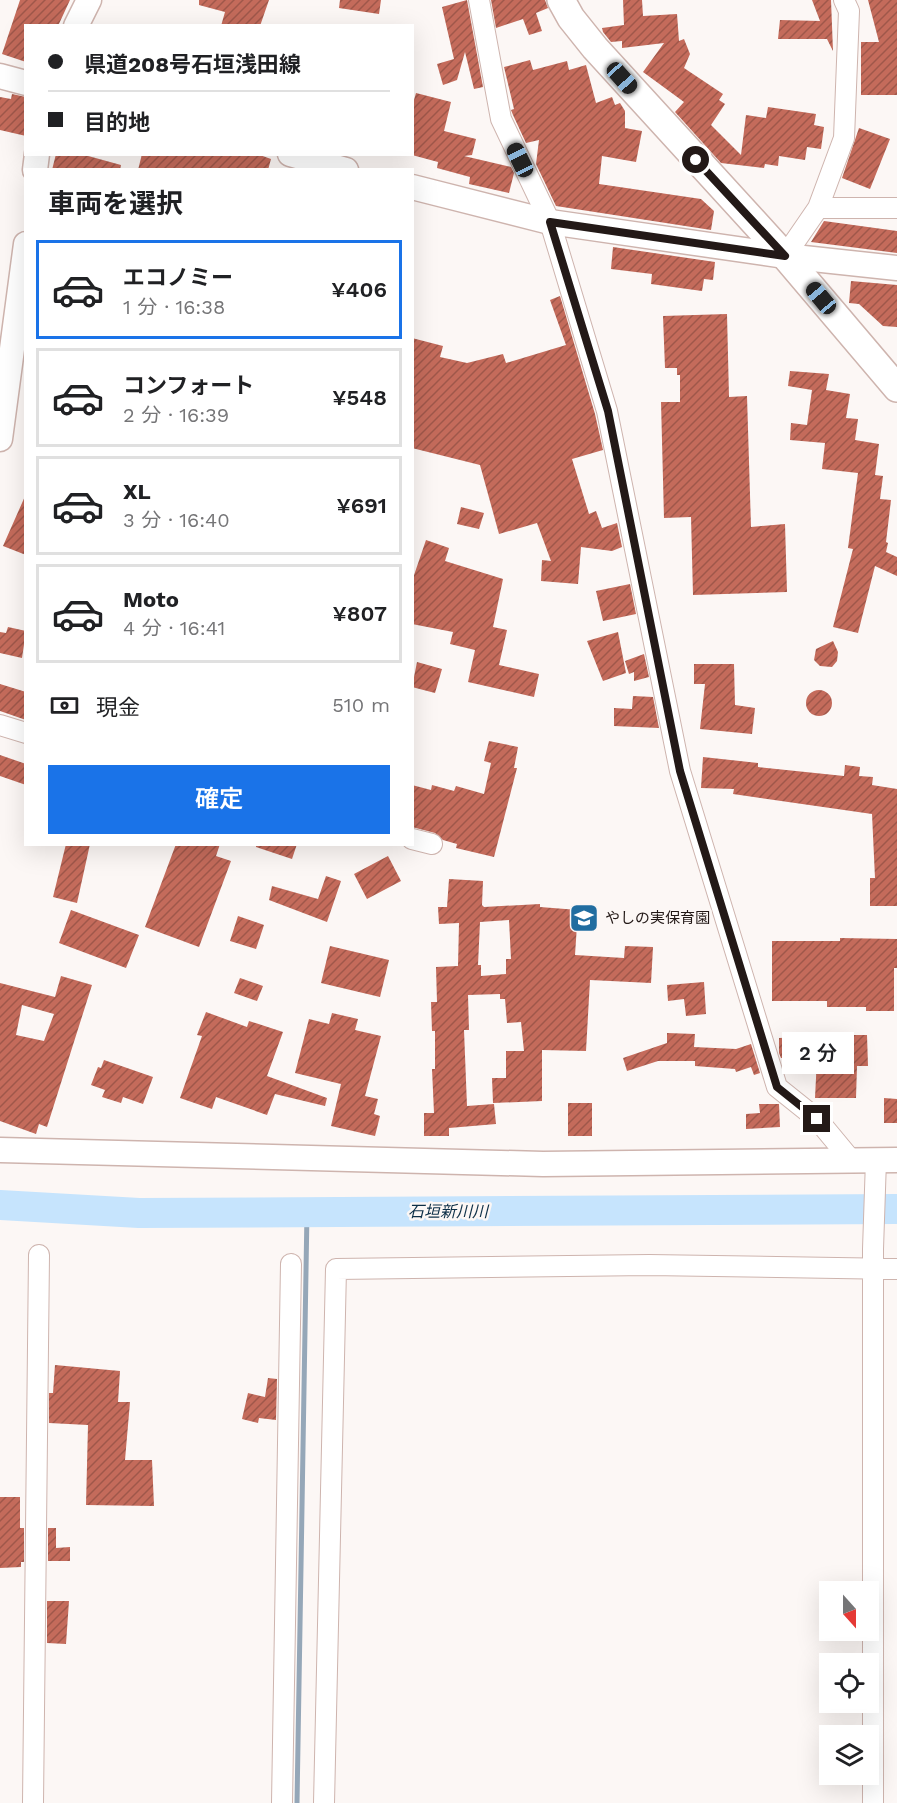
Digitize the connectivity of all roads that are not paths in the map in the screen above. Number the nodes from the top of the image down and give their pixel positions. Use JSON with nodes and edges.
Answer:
{"nodes":[{"id":1,"x":89,"y":0,"type":"edge"},
{"id":2,"x":479,"y":0,"type":"edge"},
{"id":3,"x":561,"y":0,"type":"edge"},
{"id":4,"x":844,"y":0,"type":"edge"},
{"id":5,"x":77,"y":24,"type":"edge"},
{"id":6,"x":0,"y":76,"type":"edge"},
{"id":7,"x":24,"y":82,"type":"edge"},
{"id":8,"x":297,"y":156,"type":"edge"},
{"id":9,"x":339,"y":168,"type":"edge"},
{"id":10,"x":414,"y":188,"type":"edge"},
{"id":11,"x":818,"y":207,"type":"junction"},
{"id":12,"x":897,"y":208,"type":"edge"},
{"id":13,"x":550,"y":222,"type":"junction"},
{"id":14,"x":785,"y":256,"type":"junction"},
{"id":15,"x":24,"y":259,"type":"edge"},
{"id":16,"x":897,"y":268,"type":"edge"},
{"id":17,"x":897,"y":388,"type":"edge"},
{"id":18,"x":0,"y":439,"type":"edge"},
{"id":19,"x":0,"y":725,"type":"edge"},
{"id":20,"x":24,"y":732,"type":"edge"},
{"id":21,"x":414,"y":840,"type":"edge"},
{"id":22,"x":432,"y":844,"type":"dead end"},
{"id":23,"x":0,"y":1150,"type":"edge"},
{"id":24,"x":851,"y":1160,"type":"junction"},
{"id":25,"x":886,"y":1160,"type":"edge"},
{"id":26,"x":39,"y":1255,"type":"dead end"},
{"id":27,"x":291,"y":1264,"type":"dead end"},
{"id":28,"x":897,"y":1269,"type":"edge"},
{"id":29,"x":874,"y":1270,"type":"junction"},
{"id":30,"x":33,"y":1803,"type":"edge"},
{"id":31,"x":282,"y":1803,"type":"edge"},
{"id":32,"x":324,"y":1803,"type":"edge"},
{"id":33,"x":873,"y":1803,"type":"edge"}],
"edges":[{"from":1,"to":5,"type":"street"},
{"from":2,"to":13,"type":"street"},
{"from":3,"to":14,"type":"main road"},
{"from":4,"to":11,"type":"street"},
{"from":6,"to":7,"type":"street"},
{"from":8,"to":9,"type":"street"},
{"from":10,"to":13,"type":"street"},
{"from":11,"to":12,"type":"street"},
{"from":11,"to":14,"type":"street"},
{"from":13,"to":14,"type":"street"},
{"from":13,"to":24,"type":"street"},
{"from":14,"to":16,"type":"street"},
{"from":14,"to":17,"type":"main road"},
{"from":15,"to":18,"type":"street"},
{"from":19,"to":20,"type":"street"},
{"from":21,"to":22,"type":"street"},
{"from":23,"to":24,"type":"street"},
{"from":24,"to":25,"type":"street"},
{"from":25,"to":29,"type":"street"},
{"from":26,"to":30,"type":"street"},
{"from":27,"to":31,"type":"street"},
{"from":28,"to":29,"type":"street"},
{"from":29,"to":32,"type":"street"},
{"from":29,"to":33,"type":"street"}]}
